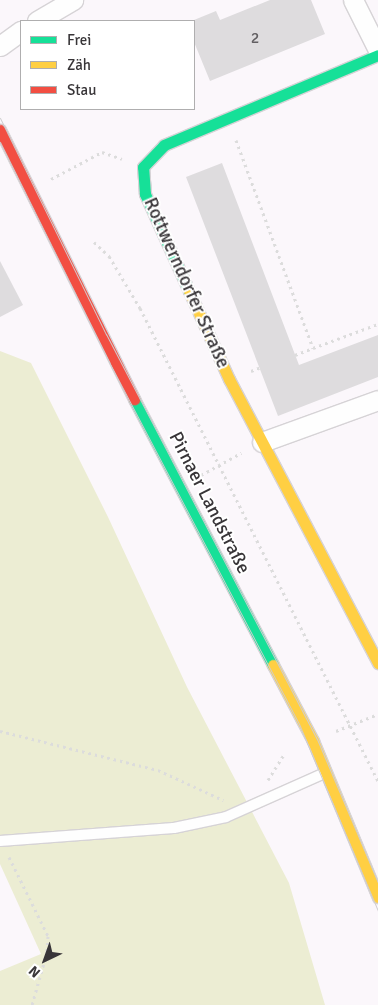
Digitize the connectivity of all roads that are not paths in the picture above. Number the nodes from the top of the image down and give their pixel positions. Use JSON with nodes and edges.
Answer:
{"nodes":[{"id":1,"x":73,"y":0,"type":"edge"},
{"id":2,"x":353,"y":0,"type":"edge"},
{"id":3,"x":39,"y":20,"type":"edge"},
{"id":4,"x":20,"y":32,"type":"edge"},
{"id":5,"x":0,"y":46,"type":"edge"},
{"id":6,"x":378,"y":50,"type":"edge"},
{"id":7,"x":378,"y":55,"type":"edge"},
{"id":8,"x":0,"y":130,"type":"edge"},
{"id":9,"x":378,"y":400,"type":"edge"},
{"id":10,"x":262,"y":442,"type":"junction"},
{"id":11,"x":378,"y":664,"type":"edge"},
{"id":12,"x":326,"y":772,"type":"junction"},
{"id":13,"x":1,"y":841,"type":"edge"},
{"id":14,"x":378,"y":897,"type":"edge"}],
"edges":[{"from":1,"to":3,"type":"street"},
{"from":2,"to":6,"type":"street"},
{"from":4,"to":5,"type":"street"},
{"from":7,"to":10,"type":"street","name":"Rottwerndorfer Straße"},
{"from":8,"to":12,"type":"street","name":"Pirnaer Landstraße"},
{"from":9,"to":10,"type":"street"},
{"from":10,"to":11,"type":"street","name":"Rottwerndorfer Straße"},
{"from":12,"to":13,"type":"lane"},
{"from":12,"to":14,"type":"street","name":"Pirnaer Landstraße"}]}
